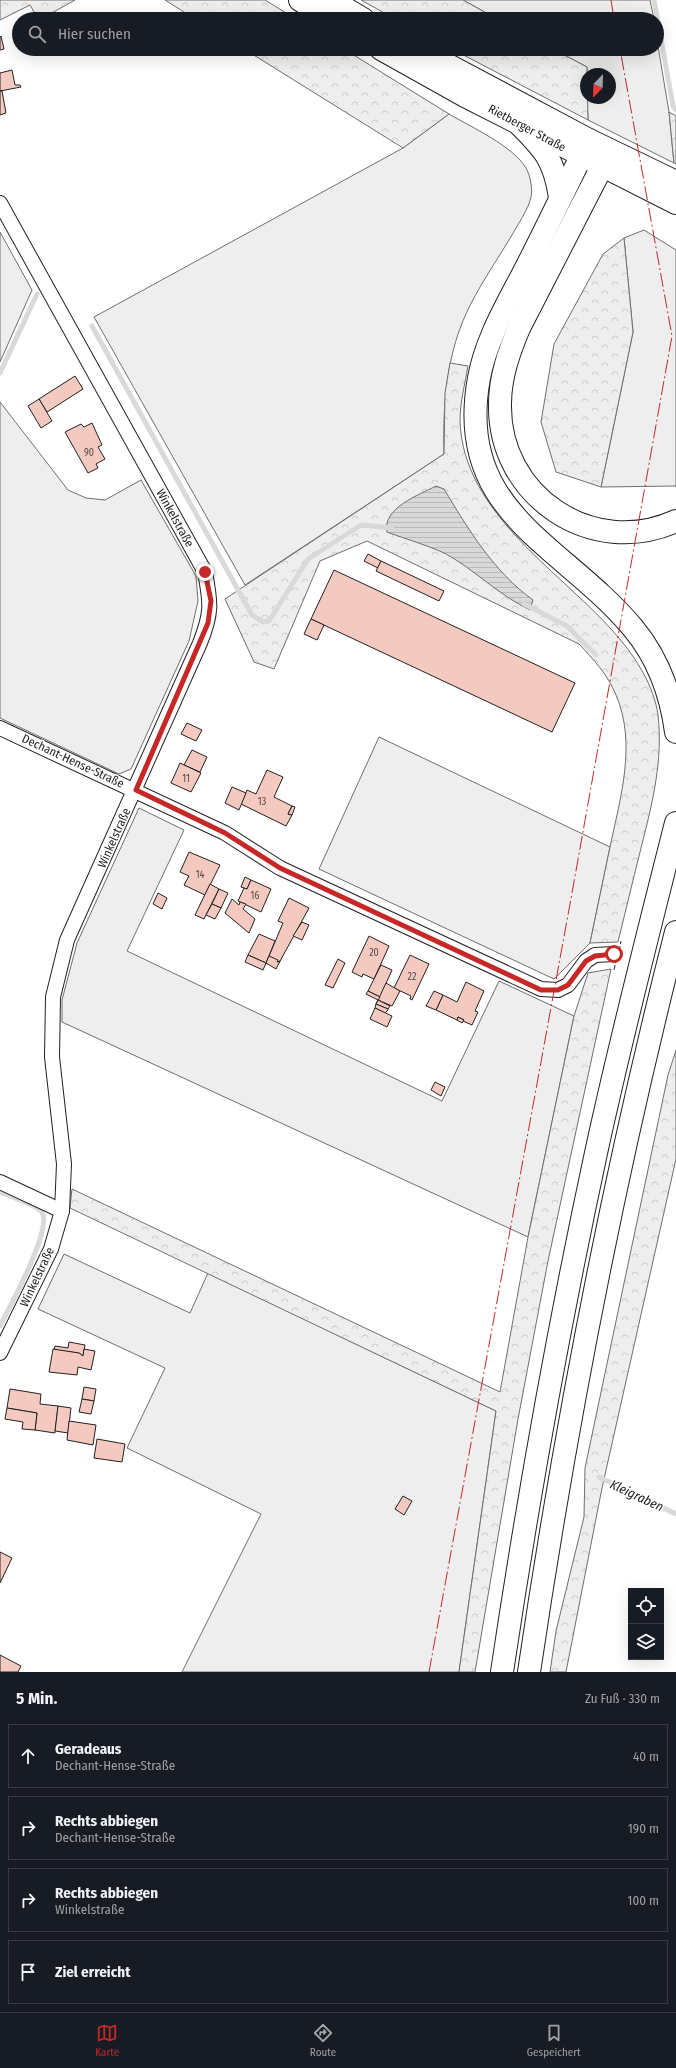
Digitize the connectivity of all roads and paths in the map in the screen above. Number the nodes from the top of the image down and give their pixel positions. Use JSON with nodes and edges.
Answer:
{"nodes":[{"id":1,"x":300,"y":0,"type":"edge"},
{"id":2,"x":331,"y":0,"type":"edge"},
{"id":3,"x":319,"y":12,"type":"edge"},
{"id":4,"x":351,"y":12,"type":"edge"},
{"id":5,"x":394,"y":56,"type":"edge"},
{"id":6,"x":430,"y":56,"type":"edge"},
{"id":7,"x":518,"y":123,"type":"junction"},
{"id":8,"x":585,"y":148,"type":"junction"},
{"id":9,"x":606,"y":159,"type":"junction"},
{"id":10,"x":676,"y":182,"type":"edge"},
{"id":11,"x":560,"y":197,"type":"junction"},
{"id":12,"x":0,"y":203,"type":"edge"},
{"id":13,"x":676,"y":203,"type":"edge"},
{"id":14,"x":676,"y":521,"type":"edge"},
{"id":15,"x":0,"y":728,"type":"edge"},
{"id":16,"x":676,"y":732,"type":"edge"},
{"id":17,"x":136,"y":790,"type":"junction"},
{"id":18,"x":676,"y":823,"type":"edge"},
{"id":19,"x":676,"y":932,"type":"edge"},
{"id":20,"x":614,"y":954,"type":"dead end"},
{"id":21,"x":676,"y":991,"type":"edge"},
{"id":22,"x":650,"y":1041,"type":"junction"},
{"id":23,"x":0,"y":1182,"type":"edge"},
{"id":24,"x":62,"y":1211,"type":"junction"},
{"id":25,"x":0,"y":1353,"type":"edge"},
{"id":26,"x":502,"y":1672,"type":"edge"},
{"id":27,"x":529,"y":1672,"type":"edge"}],
"edges":[{"from":1,"to":3,"type":"main road"},
{"from":2,"to":4,"type":"main road"},
{"from":5,"to":7,"type":"main road","name":"Rietberger Straße"},
{"from":6,"to":8,"type":"main road","name":"Rietberger Straße"},
{"from":7,"to":8,"type":"main road","name":"Rietberger Straße"},
{"from":7,"to":11,"type":"main road"},
{"from":8,"to":9,"type":"main road","name":"Rietberger Straße"},
{"from":8,"to":11,"type":"main road"},
{"from":9,"to":10,"type":"main road","name":"Rietberger Straße"},
{"from":9,"to":13,"type":"main road","name":"Rietberger Straße"},
{"from":9,"to":14,"type":"main road"},
{"from":11,"to":16,"type":"main road"},
{"from":12,"to":17,"type":"street","name":"Winkelstraße"},
{"from":15,"to":17,"type":"street","name":"Dechant-Hense-Straße"},
{"from":17,"to":20,"type":"street","name":"Dechant-Hense-Straße"},
{"from":17,"to":24,"type":"street","name":"Winkelstraße"},
{"from":18,"to":26,"type":"main road"},
{"from":19,"to":22,"type":"main road"},
{"from":21,"to":22,"type":"main road"},
{"from":22,"to":27,"type":"main road"},
{"from":23,"to":24,"type":"street"},
{"from":24,"to":25,"type":"street","name":"Winkelstraße"}]}
